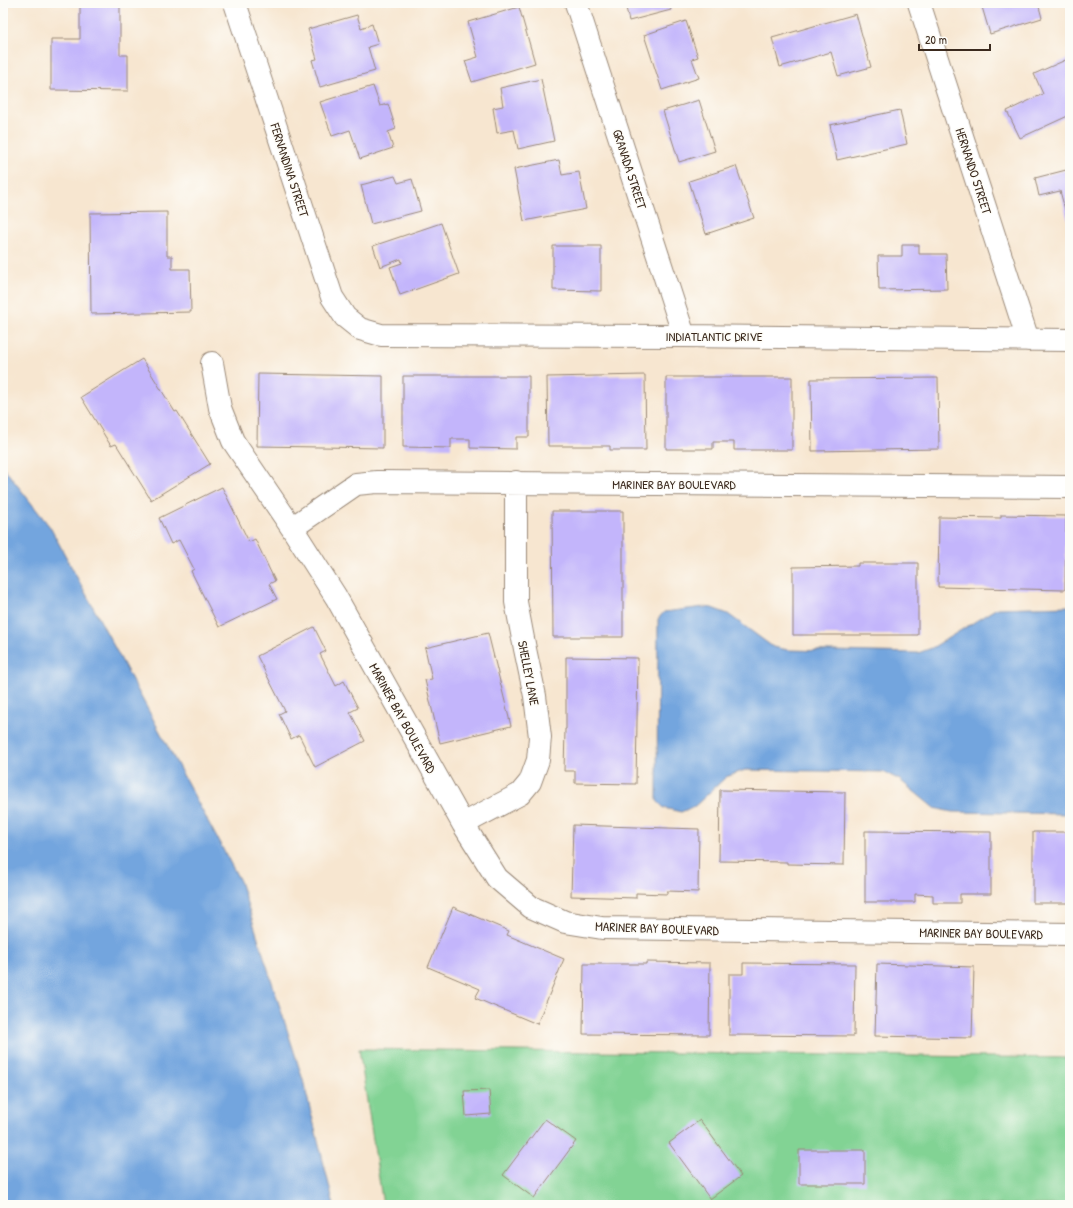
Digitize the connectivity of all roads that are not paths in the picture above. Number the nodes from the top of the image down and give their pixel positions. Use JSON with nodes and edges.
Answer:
{"nodes":[{"id":1,"x":235,"y":3,"type":"edge"},
{"id":2,"x":576,"y":3,"type":"edge"},
{"id":3,"x":920,"y":3,"type":"edge"},
{"id":4,"x":360,"y":329,"type":"joint"},
{"id":5,"x":684,"y":336,"type":"junction"},
{"id":6,"x":1028,"y":340,"type":"junction"},
{"id":7,"x":1070,"y":340,"type":"edge"},
{"id":8,"x":212,"y":363,"type":"dead end"},
{"id":9,"x":516,"y":482,"type":"junction"},
{"id":10,"x":1070,"y":487,"type":"edge"},
{"id":11,"x":292,"y":528,"type":"junction"},
{"id":12,"x":463,"y":824,"type":"junction"},
{"id":13,"x":1070,"y":934,"type":"edge"}],
"edges":[{"from":1,"to":4,"type":"street","name":"FERNANDINA STREET"},
{"from":2,"to":5,"type":"street","name":"GRANADA STREET"},
{"from":3,"to":6,"type":"street","name":"HERNANDO STREET"},
{"from":4,"to":5,"type":"street","name":"INDIATLANTIC DRIVE"},
{"from":5,"to":6,"type":"street","name":"INDIATLANTIC DRIVE"},
{"from":6,"to":7,"type":"street","name":"INDIATLANTIC DRIVE"},
{"from":8,"to":11,"type":"street","name":"MARINER BAY BOULEVARD"},
{"from":9,"to":10,"type":"street","name":"MARINER BAY BOULEVARD"},
{"from":9,"to":11,"type":"street","name":"MARINER BAY BOULEVARD"},
{"from":9,"to":12,"type":"street","name":"SHELLEY LANE"},
{"from":11,"to":12,"type":"street","name":"MARINER BAY BOULEVARD"},
{"from":12,"to":13,"type":"street","name":"MARINER BAY BOULEVARD"}]}
